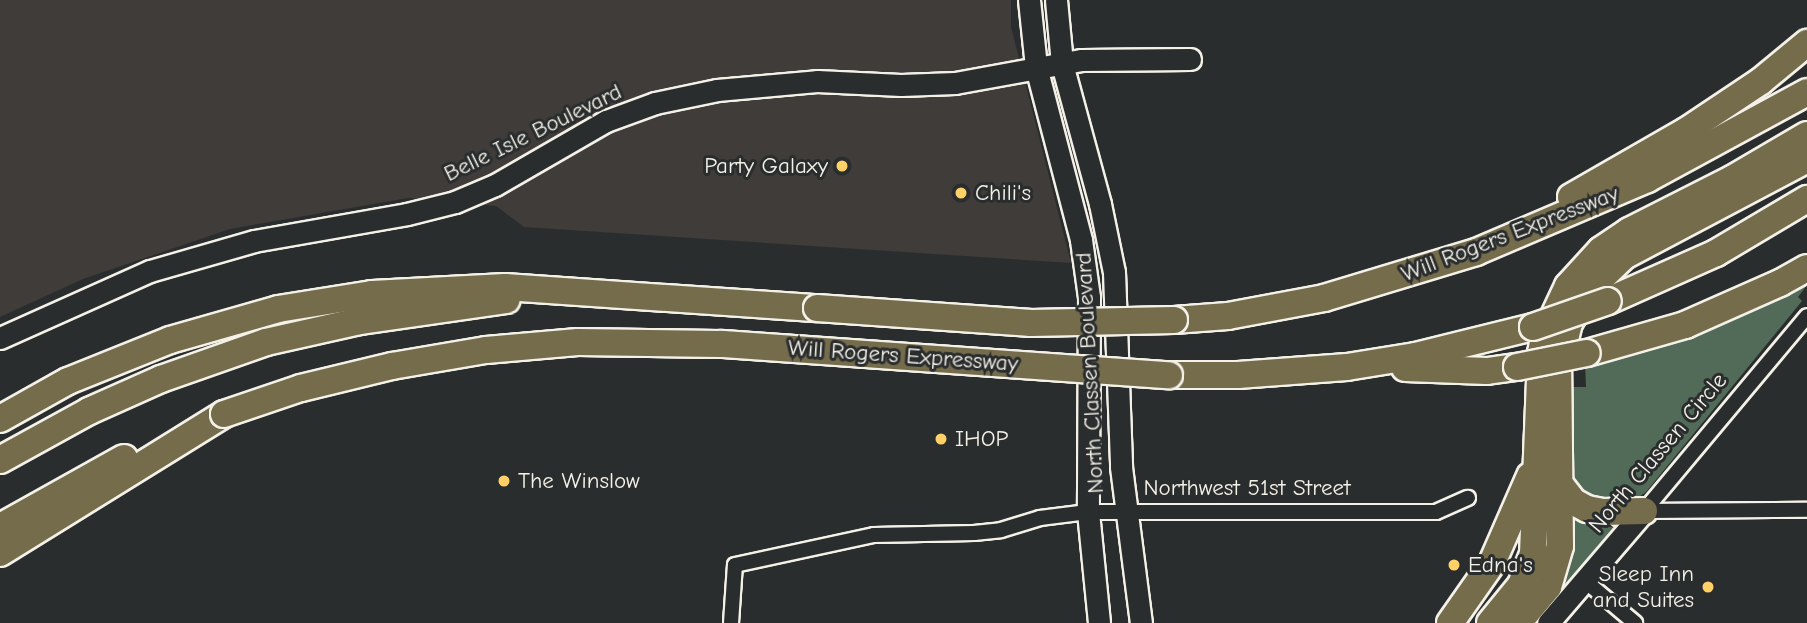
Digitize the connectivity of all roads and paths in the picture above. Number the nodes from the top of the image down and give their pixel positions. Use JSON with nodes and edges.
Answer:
{"nodes":[{"id":1,"x":1029,"y":0,"type":"edge"},
{"id":2,"x":1056,"y":0,"type":"edge"},
{"id":3,"x":1807,"y":43,"type":"edge"},
{"id":4,"x":1191,"y":59,"type":"dead end"},
{"id":5,"x":1062,"y":64,"type":"junction"},
{"id":6,"x":1036,"y":67,"type":"junction"},
{"id":7,"x":1807,"y":92,"type":"edge"},
{"id":8,"x":1807,"y":135,"type":"edge"},
{"id":9,"x":1807,"y":159,"type":"edge"},
{"id":10,"x":1807,"y":198,"type":"edge"},
{"id":11,"x":1476,"y":252,"type":"junction"},
{"id":12,"x":1807,"y":268,"type":"edge"},
{"id":13,"x":577,"y":290,"type":"junction"},
{"id":14,"x":1807,"y":316,"type":"edge"},
{"id":15,"x":0,"y":338,"type":"edge"},
{"id":16,"x":1347,"y":367,"type":"junction"},
{"id":17,"x":224,"y":414,"type":"junction"},
{"id":18,"x":0,"y":419,"type":"edge"},
{"id":19,"x":1538,"y":447,"type":"junction"},
{"id":20,"x":0,"y":460,"type":"edge"},
{"id":21,"x":1559,"y":483,"type":"junction"},
{"id":22,"x":1468,"y":498,"type":"dead end"},
{"id":23,"x":1807,"y":510,"type":"edge"},
{"id":24,"x":1125,"y":511,"type":"junction"},
{"id":25,"x":1088,"y":512,"type":"junction"},
{"id":26,"x":1644,"y":512,"type":"junction"},
{"id":27,"x":0,"y":527,"type":"edge"},
{"id":28,"x":1534,"y":531,"type":"junction"},
{"id":29,"x":0,"y":553,"type":"edge"},
{"id":30,"x":1584,"y":580,"type":"junction"},
{"id":31,"x":731,"y":623,"type":"edge"},
{"id":32,"x":1099,"y":623,"type":"edge"},
{"id":33,"x":1141,"y":623,"type":"edge"},
{"id":34,"x":1450,"y":623,"type":"edge"},
{"id":35,"x":1468,"y":623,"type":"edge"},
{"id":36,"x":1490,"y":623,"type":"edge"},
{"id":37,"x":1518,"y":623,"type":"edge"},
{"id":38,"x":1548,"y":623,"type":"edge"},
{"id":39,"x":1636,"y":623,"type":"edge"}],
"edges":[{"from":1,"to":6,"type":"street","name":"North Classen Boulevard"},
{"from":2,"to":5,"type":"street","name":"North Classen Boulevard"},
{"from":3,"to":11,"type":"highway"},
{"from":4,"to":5,"type":"street","name":"Belle Isle Boulevard"},
{"from":5,"to":6,"type":"street","name":"Belle Isle Boulevard"},
{"from":5,"to":24,"type":"street","name":"North Classen Boulevard"},
{"from":6,"to":15,"type":"street","name":"Belle Isle Boulevard"},
{"from":6,"to":25,"type":"street","name":"North Classen Boulevard"},
{"from":7,"to":11,"type":"highway","name":"Will Rogers Expressway"},
{"from":8,"to":19,"type":"highway"},
{"from":9,"to":21,"type":"highway"},
{"from":10,"to":16,"type":"highway","name":"Will Rogers Expressway","bridge":true},
{"from":11,"to":13,"type":"highway","name":"Will Rogers Expressway","bridge":true},
{"from":12,"to":16,"type":"highway","bridge":true},
{"from":13,"to":18,"type":"highway","name":"Will Rogers Expressway"},
{"from":13,"to":20,"type":"highway"},
{"from":14,"to":26,"type":"street","name":"North Classen Circle"},
{"from":16,"to":17,"type":"highway","name":"Will Rogers Expressway","bridge":true},
{"from":17,"to":27,"type":"highway","name":"Will Rogers Expressway"},
{"from":17,"to":29,"type":"highway"},
{"from":19,"to":28,"type":"highway"},
{"from":19,"to":34,"type":"highway"},
{"from":21,"to":26,"type":"highway"},
{"from":21,"to":37,"type":"highway"},
{"from":22,"to":24,"type":"street","name":"Northwest 51st Street"},
{"from":23,"to":26,"type":"street"},
{"from":24,"to":25,"type":"street","name":"Northwest 51st Street"},
{"from":24,"to":33,"type":"street","name":"North Classen Boulevard"},
{"from":25,"to":31,"type":"street","name":"Northwest 51st Street"},
{"from":25,"to":32,"type":"street","name":"North Classen Boulevard"},
{"from":26,"to":30,"type":"street","name":"North Classen Circle"},
{"from":28,"to":35,"type":"highway"},
{"from":28,"to":36,"type":"highway"},
{"from":30,"to":38,"type":"street","name":"North Classen Circle"},
{"from":30,"to":39,"type":"street"}]}
